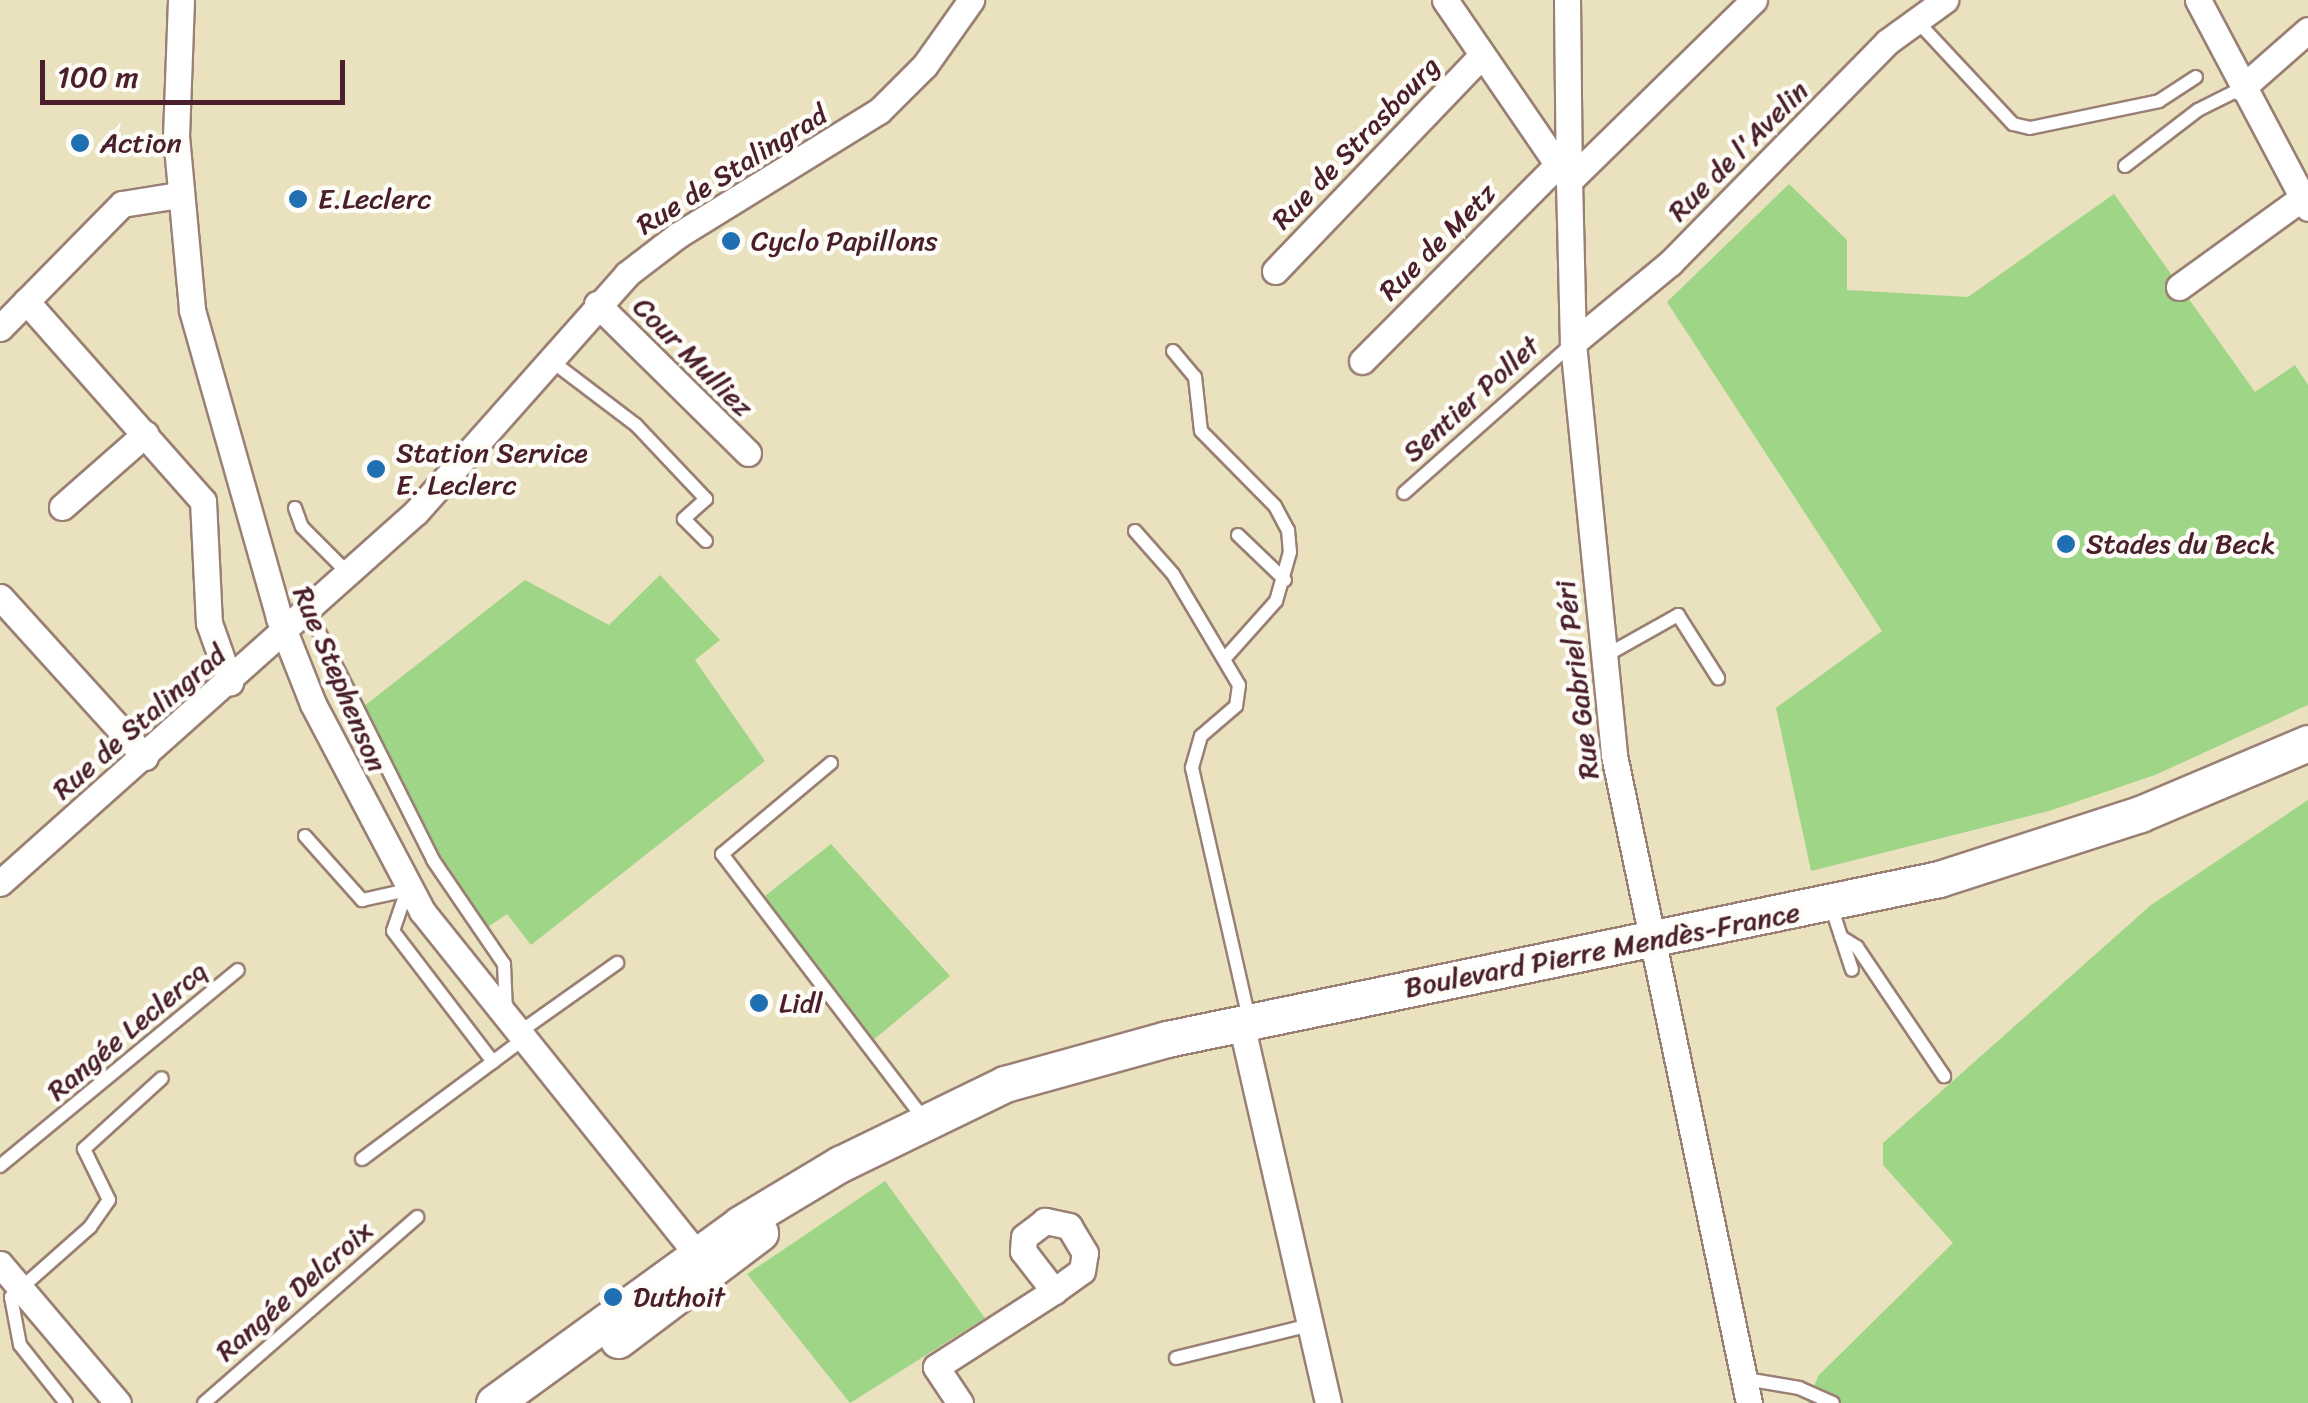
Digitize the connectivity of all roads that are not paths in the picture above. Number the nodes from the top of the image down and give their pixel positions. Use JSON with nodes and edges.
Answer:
{"nodes":[{"id":1,"x":181,"y":0,"type":"edge"},
{"id":2,"x":970,"y":0,"type":"edge"},
{"id":3,"x":1445,"y":0,"type":"edge"},
{"id":4,"x":1567,"y":0,"type":"edge"},
{"id":5,"x":1754,"y":0,"type":"edge"},
{"id":6,"x":1945,"y":0,"type":"edge"},
{"id":7,"x":2198,"y":0,"type":"edge"},
{"id":8,"x":1916,"y":20,"type":"junction"},
{"id":9,"x":2308,"y":30,"type":"edge"},
{"id":10,"x":1480,"y":56,"type":"junction"},
{"id":11,"x":2196,"y":76,"type":"dead end"},
{"id":12,"x":2242,"y":88,"type":"junction"},
{"id":13,"x":2125,"y":166,"type":"dead end"},
{"id":14,"x":1563,"y":173,"type":"junction"},
{"id":15,"x":179,"y":195,"type":"junction"},
{"id":16,"x":2305,"y":203,"type":"edge"},
{"id":17,"x":1274,"y":270,"type":"dead end"},
{"id":18,"x":2179,"y":286,"type":"dead end"},
{"id":19,"x":26,"y":301,"type":"junction"},
{"id":20,"x":596,"y":304,"type":"junction"},
{"id":21,"x":0,"y":328,"type":"edge"},
{"id":22,"x":1573,"y":343,"type":"junction"},
{"id":23,"x":1172,"y":351,"type":"dead end"},
{"id":24,"x":550,"y":359,"type":"junction"},
{"id":25,"x":1362,"y":361,"type":"dead end"},
{"id":26,"x":146,"y":434,"type":"junction"},
{"id":27,"x":748,"y":453,"type":"dead end"},
{"id":28,"x":1404,"y":493,"type":"dead end"},
{"id":29,"x":62,"y":508,"type":"dead end"},
{"id":30,"x":295,"y":508,"type":"dead end"},
{"id":31,"x":1136,"y":531,"type":"dead end"},
{"id":32,"x":1238,"y":534,"type":"dead end"},
{"id":33,"x":706,"y":541,"type":"dead end"},
{"id":34,"x":350,"y":575,"type":"junction"},
{"id":35,"x":1286,"y":580,"type":"junction"},
{"id":36,"x":0,"y":596,"type":"edge"},
{"id":37,"x":310,"y":612,"type":"junction"},
{"id":38,"x":285,"y":634,"type":"junction"},
{"id":39,"x":1226,"y":657,"type":"junction"},
{"id":40,"x":1603,"y":657,"type":"junction"},
{"id":41,"x":1718,"y":678,"type":"dead end"},
{"id":42,"x":230,"y":682,"type":"junction"},
{"id":43,"x":2308,"y":742,"type":"edge"},
{"id":44,"x":144,"y":757,"type":"junction"},
{"id":45,"x":831,"y":763,"type":"dead end"},
{"id":46,"x":305,"y":836,"type":"dead end"},
{"id":47,"x":0,"y":883,"type":"edge"},
{"id":48,"x":407,"y":890,"type":"junction"},
{"id":49,"x":1836,"y":920,"type":"junction"},
{"id":50,"x":1651,"y":941,"type":"junction"},
{"id":51,"x":617,"y":964,"type":"dead end"},
{"id":52,"x":238,"y":970,"type":"dead end"},
{"id":53,"x":1852,"y":970,"type":"dead end"},
{"id":54,"x":1245,"y":1022,"type":"junction"},
{"id":55,"x":514,"y":1032,"type":"junction"},
{"id":56,"x":493,"y":1062,"type":"junction"},
{"id":57,"x":1944,"y":1076,"type":"dead end"},
{"id":58,"x":162,"y":1078,"type":"dead end"},
{"id":59,"x":924,"y":1120,"type":"junction"},
{"id":60,"x":362,"y":1159,"type":"dead end"},
{"id":61,"x":0,"y":1166,"type":"edge"},
{"id":62,"x":416,"y":1217,"type":"dead end"},
{"id":63,"x":704,"y":1263,"type":"junction"},
{"id":64,"x":0,"y":1264,"type":"edge"},
{"id":65,"x":18,"y":1285,"type":"junction"},
{"id":66,"x":1054,"y":1291,"type":"dead end"},
{"id":67,"x":1310,"y":1325,"type":"junction"},
{"id":68,"x":1176,"y":1358,"type":"dead end"},
{"id":69,"x":1748,"y":1391,"type":"edge"},
{"id":70,"x":66,"y":1403,"type":"edge"},
{"id":71,"x":118,"y":1403,"type":"edge"},
{"id":72,"x":204,"y":1403,"type":"edge"},
{"id":73,"x":494,"y":1403,"type":"edge"},
{"id":74,"x":530,"y":1403,"type":"edge"},
{"id":75,"x":960,"y":1403,"type":"edge"},
{"id":76,"x":1328,"y":1403,"type":"edge"},
{"id":77,"x":1833,"y":1403,"type":"edge"}],
"edges":[{"from":1,"to":15,"type":"street","name":"Rue Stephenson"},
{"from":2,"to":20,"type":"street","name":"Rue de Stalingrad"},
{"from":3,"to":10,"type":"street"},
{"from":4,"to":14,"type":"street","name":"Rue Gabriel Péri"},
{"from":5,"to":14,"type":"street","name":"Rue de Metz"},
{"from":6,"to":8,"type":"street","name":"Rue de l'Avelin"},
{"from":7,"to":12,"type":"street"},
{"from":8,"to":11,"type":"lane"},
{"from":8,"to":22,"type":"street","name":"Rue de l'Avelin"},
{"from":9,"to":12,"type":"street"},
{"from":10,"to":14,"type":"street"},
{"from":10,"to":17,"type":"street","name":"Rue de Strasbourg"},
{"from":12,"to":13,"type":"lane"},
{"from":12,"to":16,"type":"street"},
{"from":14,"to":22,"type":"street","name":"Rue Gabriel Péri"},
{"from":14,"to":25,"type":"street","name":"Rue de Metz"},
{"from":15,"to":19,"type":"street"},
{"from":15,"to":38,"type":"street","name":"Rue Stephenson"},
{"from":16,"to":18,"type":"street"},
{"from":19,"to":21,"type":"street"},
{"from":19,"to":26,"type":"street"},
{"from":20,"to":24,"type":"street","name":"Rue de Stalingrad"},
{"from":20,"to":27,"type":"street","name":"Cour Mulliez"},
{"from":22,"to":28,"type":"lane","name":"Sentier Pollet"},
{"from":22,"to":40,"type":"street","name":"Rue Gabriel Péri"},
{"from":23,"to":35,"type":"lane"},
{"from":24,"to":33,"type":"lane"},
{"from":24,"to":34,"type":"street","name":"Rue de Stalingrad"},
{"from":26,"to":29,"type":"street"},
{"from":26,"to":42,"type":"street"},
{"from":30,"to":34,"type":"lane"},
{"from":31,"to":39,"type":"lane"},
{"from":32,"to":35,"type":"lane"},
{"from":34,"to":37,"type":"street","name":"Rue de Stalingrad"},
{"from":35,"to":39,"type":"lane"},
{"from":36,"to":44,"type":"street"},
{"from":37,"to":38,"type":"street","name":"Rue de Stalingrad"},
{"from":37,"to":55,"type":"lane"},
{"from":38,"to":42,"type":"street","name":"Rue de Stalingrad"},
{"from":38,"to":48,"type":"street","name":"Rue Stephenson"},
{"from":39,"to":54,"type":"lane"},
{"from":40,"to":41,"type":"lane"},
{"from":40,"to":50,"type":"street","name":"Rue Gabriel Péri"},
{"from":42,"to":44,"type":"street","name":"Rue de Stalingrad"},
{"from":43,"to":49,"type":"street","name":"Boulevard Pierre Mendès-France"},
{"from":44,"to":47,"type":"street","name":"Rue de Stalingrad"},
{"from":45,"to":59,"type":"lane"},
{"from":46,"to":48,"type":"lane"},
{"from":48,"to":55,"type":"street","name":"Rue Stephenson"},
{"from":48,"to":56,"type":"lane"},
{"from":49,"to":50,"type":"street","name":"Boulevard Pierre Mendès-France"},
{"from":49,"to":53,"type":"lane"},
{"from":49,"to":57,"type":"lane"},
{"from":50,"to":54,"type":"street","name":"Boulevard Pierre Mendès-France"},
{"from":50,"to":69,"type":"street","name":"Rue Gabriel Péri"},
{"from":51,"to":55,"type":"lane"},
{"from":52,"to":61,"type":"lane","name":"Rangée Leclercq"},
{"from":54,"to":59,"type":"street","name":"Boulevard Pierre Mendès-France"},
{"from":54,"to":67,"type":"street"},
{"from":55,"to":56,"type":"lane"},
{"from":55,"to":63,"type":"street","name":"Rue Stephenson"},
{"from":56,"to":60,"type":"lane"},
{"from":58,"to":65,"type":"lane"},
{"from":59,"to":63,"type":"street","name":"Boulevard Pierre Mendès-France"},
{"from":62,"to":72,"type":"lane","name":"Rangée Delcroix"},
{"from":63,"to":73,"type":"street","name":"Boulevard Pierre Mendès-France"},
{"from":63,"to":74,"type":"street","name":"Boulevard Pierre Mendès-France"},
{"from":64,"to":65,"type":"street"},
{"from":65,"to":70,"type":"lane"},
{"from":65,"to":71,"type":"street"},
{"from":66,"to":75,"type":"street"},
{"from":67,"to":68,"type":"lane"},
{"from":67,"to":76,"type":"street"},
{"from":69,"to":77,"type":"lane"}]}
